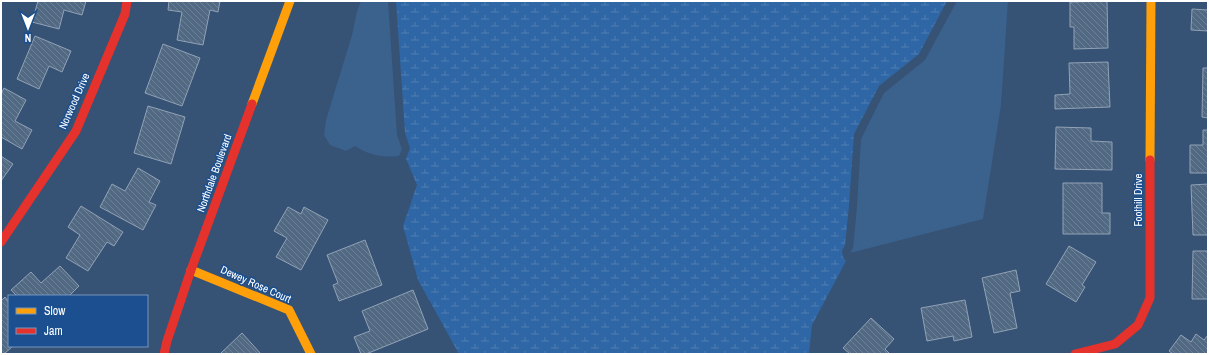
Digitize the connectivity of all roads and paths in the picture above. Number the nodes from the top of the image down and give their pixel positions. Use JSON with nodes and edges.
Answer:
{"nodes":[{"id":1,"x":127,"y":1,"type":"edge"},
{"id":2,"x":290,"y":1,"type":"edge"},
{"id":3,"x":1151,"y":1,"type":"edge"},
{"id":4,"x":1,"y":242,"type":"edge"},
{"id":5,"x":191,"y":270,"type":"junction"},
{"id":6,"x":164,"y":354,"type":"edge"},
{"id":7,"x":311,"y":354,"type":"edge"},
{"id":8,"x":1075,"y":354,"type":"edge"}],
"edges":[{"from":1,"to":4,"type":"street","name":"Norwood Drive"},
{"from":2,"to":5,"type":"street","name":"Northdale Boulevard"},
{"from":3,"to":8,"type":"street","name":"Foothill Drive"},
{"from":5,"to":6,"type":"street","name":"Northdale Boulevard"},
{"from":5,"to":7,"type":"street","name":"Dewey Rose Court"}]}
